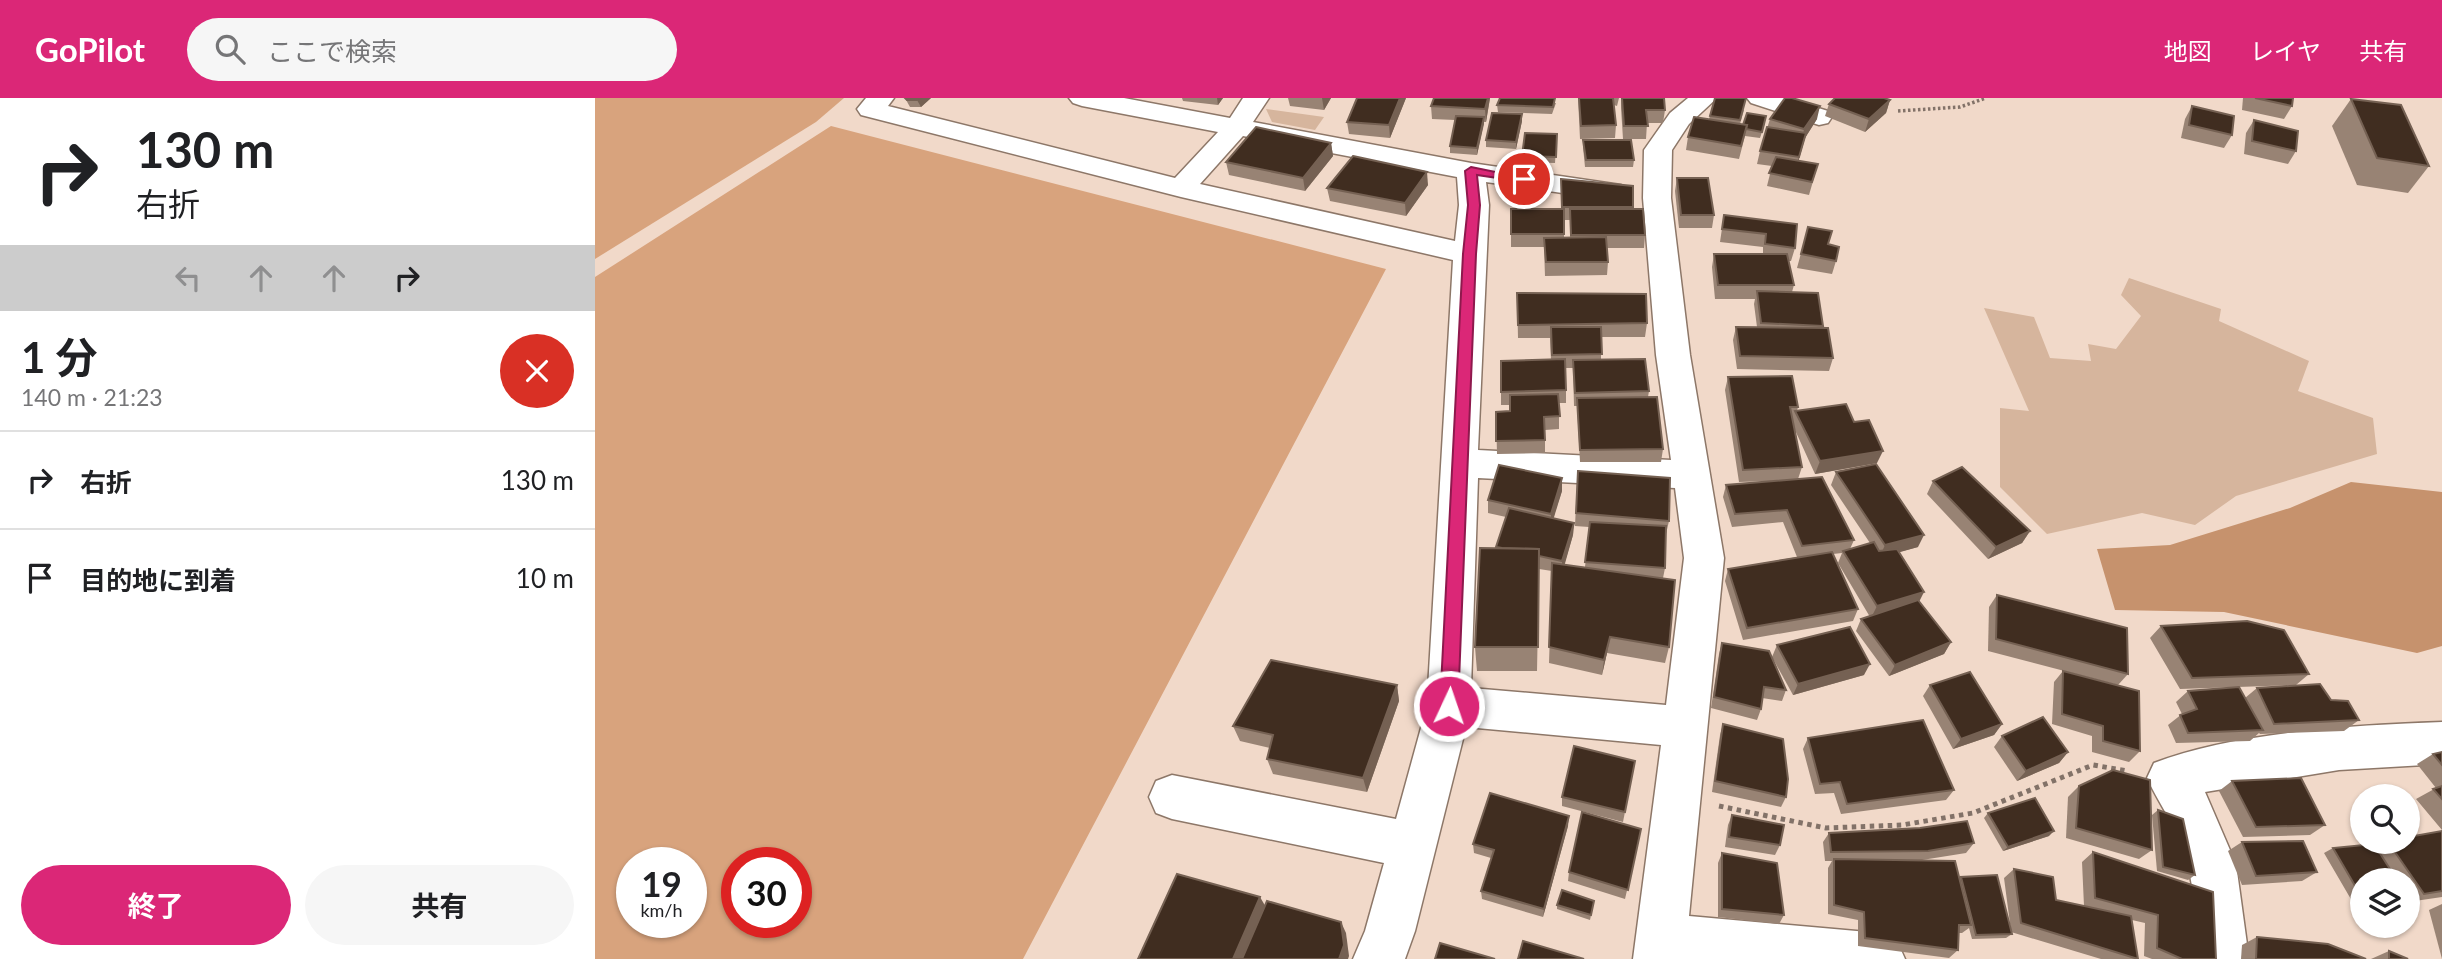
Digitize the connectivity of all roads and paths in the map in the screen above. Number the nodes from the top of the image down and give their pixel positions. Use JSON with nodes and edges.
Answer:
{"nodes":[{"id":1,"x":881,"y":98,"type":"edge"},
{"id":2,"x":1257,"y":98,"type":"edge"},
{"id":3,"x":1704,"y":98,"type":"edge"},
{"id":4,"x":1760,"y":98,"type":"edge"},
{"id":5,"x":1986,"y":98,"type":"edge"},
{"id":6,"x":1095,"y":99,"type":"edge"},
{"id":7,"x":1898,"y":111,"type":"dead end"},
{"id":8,"x":1819,"y":117,"type":"edge"},
{"id":9,"x":1237,"y":127,"type":"junction"},
{"id":10,"x":1471,"y":171,"type":"junction"},
{"id":11,"x":1181,"y":188,"type":"junction"},
{"id":12,"x":1657,"y":198,"type":"junction"},
{"id":13,"x":1469,"y":254,"type":"junction"},
{"id":14,"x":1460,"y":463,"type":"junction"},
{"id":15,"x":1691,"y":475,"type":"junction"},
{"id":16,"x":1449,"y":706,"type":"junction"},
{"id":17,"x":1687,"y":727,"type":"junction"},
{"id":18,"x":2442,"y":743,"type":"edge"},
{"id":19,"x":2170,"y":778,"type":"junction"},
{"id":20,"x":1678,"y":796,"type":"junction"},
{"id":21,"x":1172,"y":797,"type":"dead end"},
{"id":22,"x":1413,"y":846,"type":"junction"},
{"id":23,"x":1660,"y":949,"type":"edge"},
{"id":24,"x":1379,"y":959,"type":"edge"},
{"id":25,"x":1879,"y":959,"type":"edge"},
{"id":26,"x":2223,"y":959,"type":"edge"}],
"edges":[{"from":1,"to":11,"type":"street"},
{"from":2,"to":9,"type":"street"},
{"from":3,"to":12,"type":"street"},
{"from":4,"to":8,"type":"street"},
{"from":5,"to":7,"type":"path"},
{"from":6,"to":9,"type":"street"},
{"from":9,"to":10,"type":"street"},
{"from":9,"to":11,"type":"street"},
{"from":10,"to":12,"type":"street"},
{"from":10,"to":13,"type":"street"},
{"from":11,"to":13,"type":"street"},
{"from":12,"to":15,"type":"street"},
{"from":13,"to":14,"type":"street"},
{"from":14,"to":15,"type":"street"},
{"from":14,"to":16,"type":"street"},
{"from":15,"to":17,"type":"street"},
{"from":16,"to":17,"type":"street"},
{"from":16,"to":22,"type":"street"},
{"from":17,"to":20,"type":"street"},
{"from":18,"to":19,"type":"street"},
{"from":19,"to":20,"type":"path"},
{"from":19,"to":26,"type":"street"},
{"from":20,"to":23,"type":"street"},
{"from":21,"to":22,"type":"street"},
{"from":22,"to":24,"type":"street"},
{"from":23,"to":25,"type":"street"}]}
